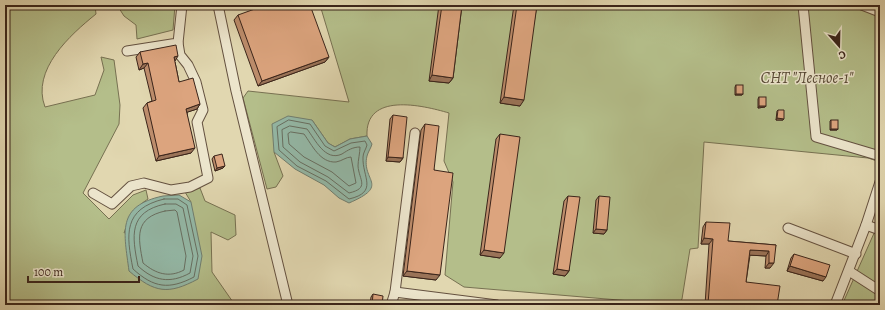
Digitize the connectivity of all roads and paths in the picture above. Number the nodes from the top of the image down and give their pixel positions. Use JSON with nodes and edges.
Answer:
{"nodes":[{"id":1,"x":182,"y":5,"type":"edge"},
{"id":2,"x":218,"y":5,"type":"edge"},
{"id":3,"x":803,"y":5,"type":"edge"},
{"id":4,"x":862,"y":5,"type":"edge"},
{"id":5,"x":880,"y":12,"type":"edge"},
{"id":6,"x":178,"y":43,"type":"junction"},
{"id":7,"x":127,"y":51,"type":"dead end"},
{"id":8,"x":415,"y":133,"type":"dead end"},
{"id":9,"x":880,"y":156,"type":"edge"},
{"id":10,"x":880,"y":182,"type":"edge"},
{"id":11,"x":93,"y":193,"type":"dead end"},
{"id":12,"x":866,"y":225,"type":"junction"},
{"id":13,"x":788,"y":228,"type":"dead end"},
{"id":14,"x":880,"y":230,"type":"edge"},
{"id":15,"x":856,"y":254,"type":"junction"},
{"id":16,"x":849,"y":271,"type":"junction"},
{"id":17,"x":880,"y":291,"type":"edge"},
{"id":18,"x":395,"y":292,"type":"junction"},
{"id":19,"x":288,"y":305,"type":"edge"},
{"id":20,"x":391,"y":305,"type":"edge"},
{"id":21,"x":497,"y":305,"type":"edge"},
{"id":22,"x":835,"y":305,"type":"edge"}],
"edges":[{"from":1,"to":6,"type":"street"},
{"from":2,"to":19,"type":"street"},
{"from":3,"to":9,"type":"street"},
{"from":4,"to":5,"type":"street"},
{"from":6,"to":7,"type":"street"},
{"from":6,"to":11,"type":"street"},
{"from":8,"to":18,"type":"street"},
{"from":10,"to":12,"type":"street"},
{"from":12,"to":14,"type":"street"},
{"from":12,"to":15,"type":"street"},
{"from":13,"to":15,"type":"street"},
{"from":15,"to":16,"type":"street"},
{"from":16,"to":17,"type":"street"},
{"from":16,"to":22,"type":"street"},
{"from":18,"to":20,"type":"street"},
{"from":18,"to":21,"type":"street"}]}
